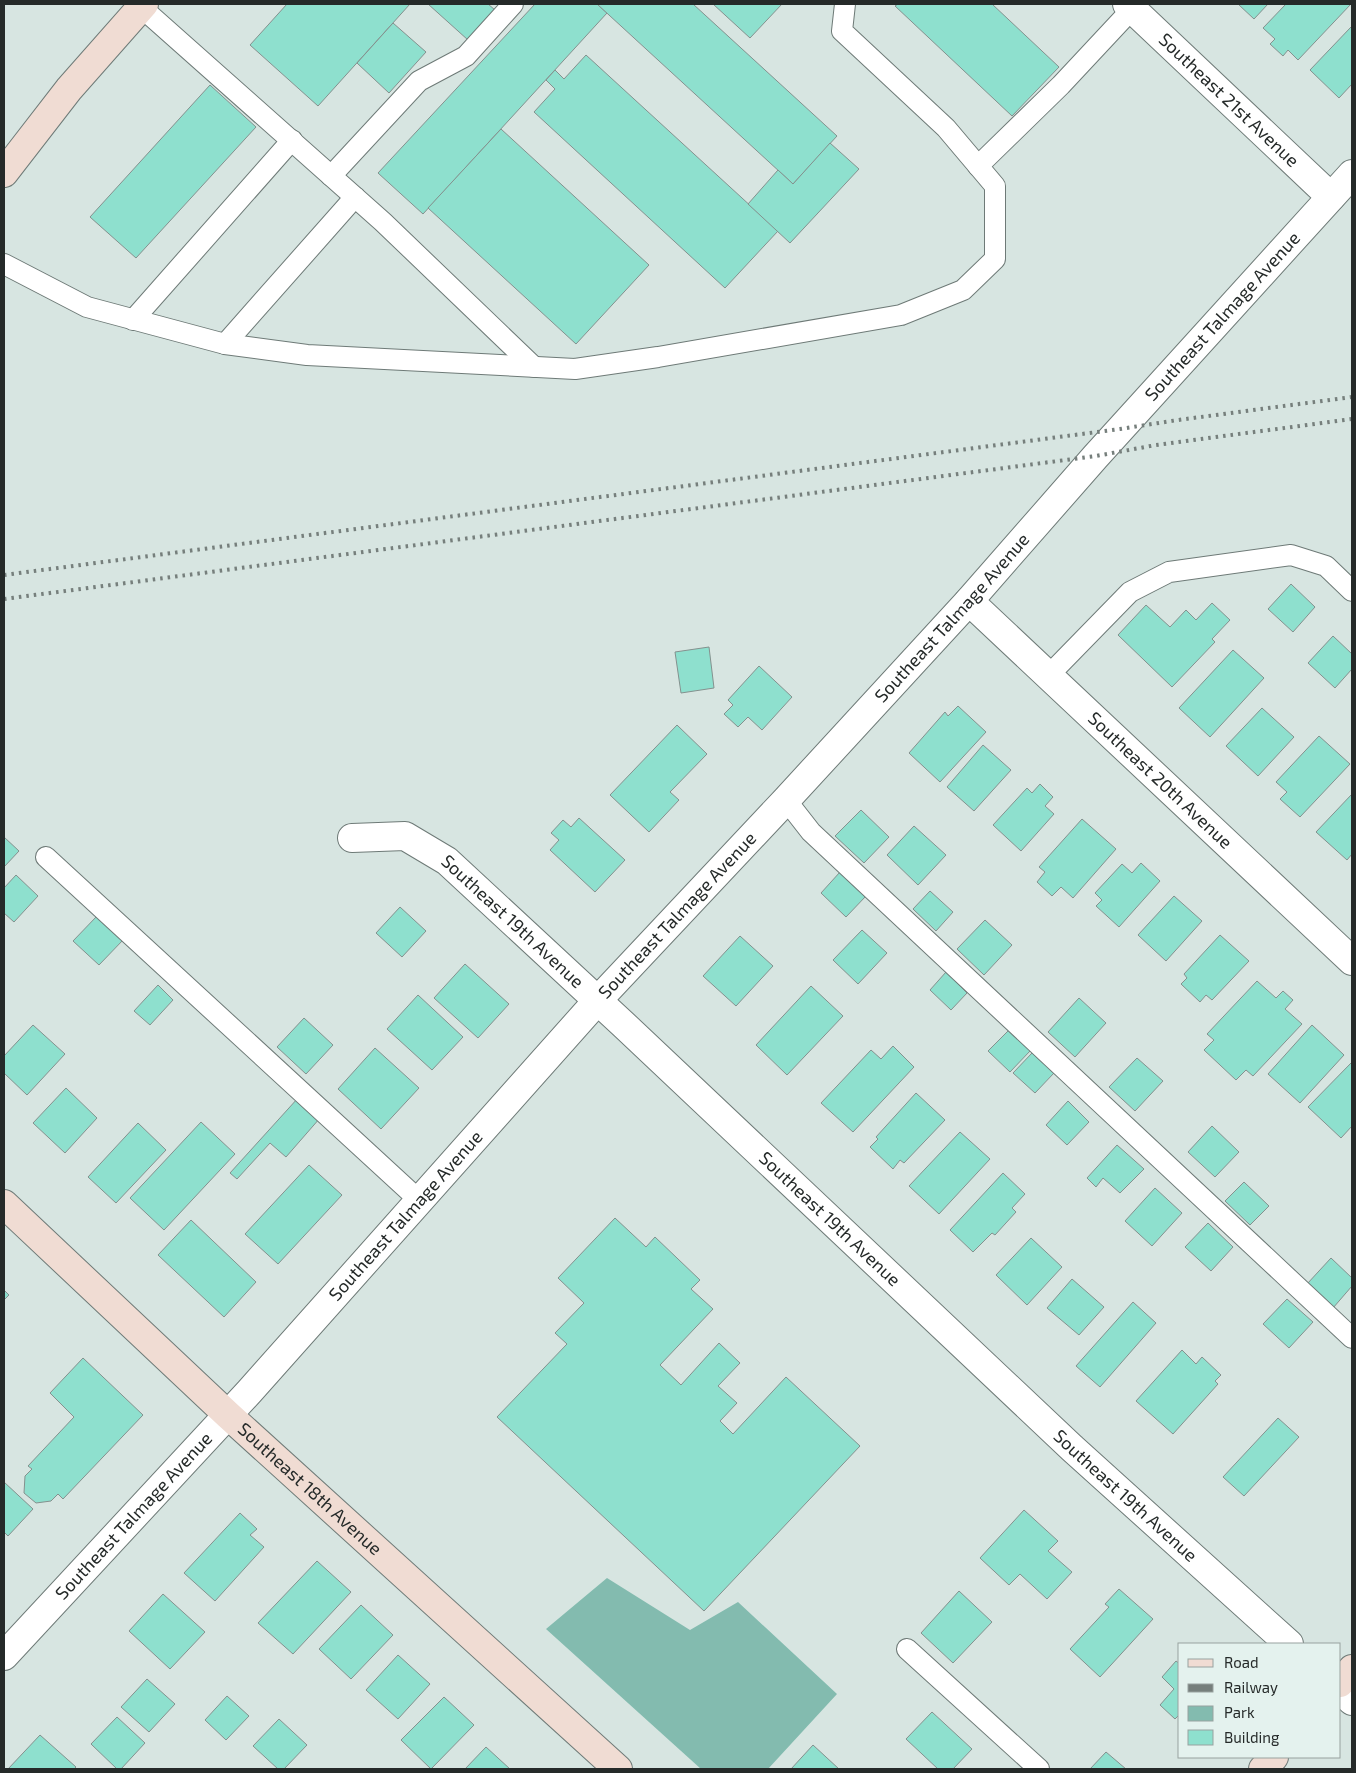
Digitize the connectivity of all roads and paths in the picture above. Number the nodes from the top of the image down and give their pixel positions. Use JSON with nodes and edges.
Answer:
{"nodes":[{"id":1,"x":514,"y":4,"type":"edge"},
{"id":2,"x":845,"y":4,"type":"edge"},
{"id":3,"x":142,"y":5,"type":"edge"},
{"id":4,"x":1129,"y":6,"type":"edge"},
{"id":5,"x":292,"y":140,"type":"junction"},
{"id":6,"x":978,"y":166,"type":"junction"},
{"id":7,"x":4,"y":173,"type":"edge"},
{"id":8,"x":1352,"y":174,"type":"edge"},
{"id":9,"x":331,"y":176,"type":"junction"},
{"id":10,"x":355,"y":197,"type":"junction"},
{"id":11,"x":1331,"y":197,"type":"junction"},
{"id":12,"x":4,"y":264,"type":"edge"},
{"id":13,"x":133,"y":320,"type":"junction"},
{"id":14,"x":225,"y":344,"type":"junction"},
{"id":15,"x":534,"y":367,"type":"junction"},
{"id":16,"x":1352,"y":591,"type":"edge"},
{"id":17,"x":969,"y":601,"type":"junction"},
{"id":18,"x":1049,"y":675,"type":"junction"},
{"id":19,"x":786,"y":800,"type":"junction"},
{"id":20,"x":352,"y":838,"type":"dead end"},
{"id":21,"x":46,"y":857,"type":"dead end"},
{"id":22,"x":1352,"y":961,"type":"edge"},
{"id":23,"x":598,"y":1000,"type":"junction"},
{"id":24,"x":420,"y":1201,"type":"junction"},
{"id":25,"x":4,"y":1204,"type":"edge"},
{"id":26,"x":1352,"y":1338,"type":"edge"},
{"id":27,"x":228,"y":1415,"type":"junction"},
{"id":28,"x":1288,"y":1643,"type":"edge"},
{"id":29,"x":907,"y":1649,"type":"dead end"},
{"id":30,"x":4,"y":1656,"type":"edge"},
{"id":31,"x":1352,"y":1670,"type":"edge"},
{"id":32,"x":1341,"y":1682,"type":"edge"},
{"id":33,"x":1341,"y":1691,"type":"edge"},
{"id":34,"x":1352,"y":1701,"type":"edge"},
{"id":35,"x":1273,"y":1758,"type":"edge"},
{"id":36,"x":618,"y":1769,"type":"edge"},
{"id":37,"x":1039,"y":1769,"type":"edge"},
{"id":38,"x":1263,"y":1769,"type":"edge"}],
"edges":[{"from":1,"to":9,"type":"lane"},
{"from":2,"to":6,"type":"lane"},
{"from":3,"to":5,"type":"lane"},
{"from":3,"to":7,"type":"street"},
{"from":4,"to":6,"type":"lane"},
{"from":4,"to":11,"type":"street","name":"Southeast 21st Avenue"},
{"from":5,"to":9,"type":"lane"},
{"from":5,"to":13,"type":"lane"},
{"from":6,"to":15,"type":"lane"},
{"from":8,"to":11,"type":"street","name":"Southeast Talmage Avenue"},
{"from":9,"to":10,"type":"lane"},
{"from":10,"to":14,"type":"lane"},
{"from":10,"to":15,"type":"lane"},
{"from":11,"to":17,"type":"street","name":"Southeast Talmage Avenue"},
{"from":12,"to":13,"type":"lane"},
{"from":13,"to":14,"type":"lane"},
{"from":14,"to":15,"type":"lane"},
{"from":16,"to":18,"type":"lane"},
{"from":17,"to":18,"type":"street","name":"Southeast 20th Avenue"},
{"from":17,"to":19,"type":"street","name":"Southeast Talmage Avenue"},
{"from":18,"to":22,"type":"street","name":"Southeast 20th Avenue"},
{"from":19,"to":23,"type":"street","name":"Southeast Talmage Avenue"},
{"from":19,"to":26,"type":"lane"},
{"from":20,"to":23,"type":"street","name":"Southeast 19th Avenue"},
{"from":21,"to":24,"type":"lane"},
{"from":23,"to":24,"type":"street","name":"Southeast Talmage Avenue"},
{"from":23,"to":28,"type":"street","name":"Southeast 19th Avenue"},
{"from":24,"to":27,"type":"street","name":"Southeast Talmage Avenue"},
{"from":25,"to":27,"type":"street","name":"Southeast 18th Avenue"},
{"from":27,"to":30,"type":"street","name":"Southeast Talmage Avenue"},
{"from":27,"to":36,"type":"street","name":"Southeast 18th Avenue"},
{"from":29,"to":37,"type":"lane"},
{"from":31,"to":32,"type":"street"},
{"from":33,"to":34,"type":"street"},
{"from":35,"to":38,"type":"street"}]}
